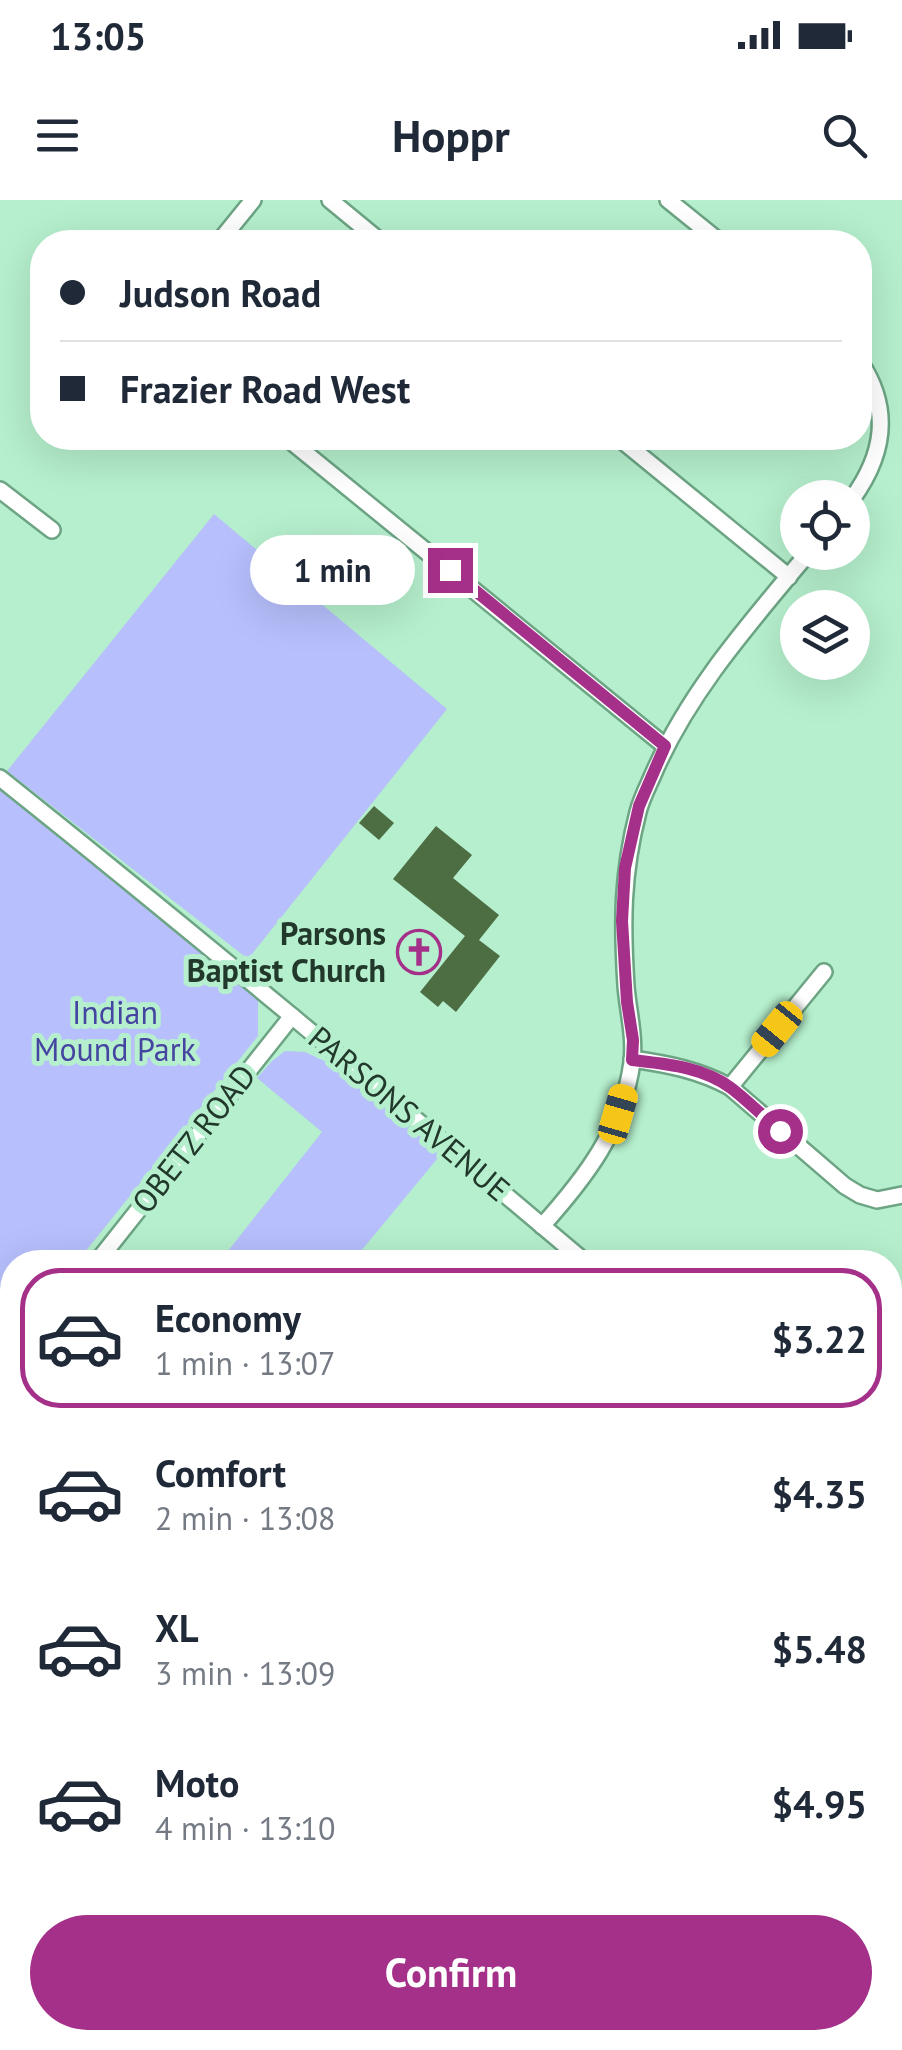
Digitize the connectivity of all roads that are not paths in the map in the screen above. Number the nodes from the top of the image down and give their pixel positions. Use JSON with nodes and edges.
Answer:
{"nodes":[{"id":1,"x":253,"y":200,"type":"edge"},
{"id":2,"x":330,"y":200,"type":"edge"},
{"id":3,"x":668,"y":200,"type":"edge"},
{"id":4,"x":229,"y":230,"type":"edge"},
{"id":5,"x":366,"y":230,"type":"edge"},
{"id":6,"x":705,"y":230,"type":"edge"},
{"id":7,"x":872,"y":385,"type":"edge"},
{"id":8,"x":302,"y":450,"type":"edge"},
{"id":9,"x":634,"y":450,"type":"edge"},
{"id":10,"x":864,"y":480,"type":"edge"},
{"id":11,"x":0,"y":490,"type":"edge"},
{"id":12,"x":52,"y":530,"type":"dead end"},
{"id":13,"x":793,"y":570,"type":"edge"},
{"id":14,"x":788,"y":576,"type":"junction"},
{"id":15,"x":665,"y":746,"type":"junction"},
{"id":16,"x":0,"y":778,"type":"edge"},
{"id":17,"x":824,"y":972,"type":"dead end"},
{"id":18,"x":292,"y":1016,"type":"junction"},
{"id":19,"x":632,"y":1060,"type":"junction"},
{"id":20,"x":730,"y":1087,"type":"junction"},
{"id":21,"x":898,"y":1196,"type":"edge"},
{"id":22,"x":542,"y":1226,"type":"junction"},
{"id":23,"x":106,"y":1250,"type":"edge"},
{"id":24,"x":570,"y":1250,"type":"edge"}],
"edges":[{"from":1,"to":4,"type":"street"},
{"from":2,"to":5,"type":"street"},
{"from":3,"to":6,"type":"street"},
{"from":7,"to":10,"type":"street"},
{"from":8,"to":15,"type":"street"},
{"from":9,"to":14,"type":"street"},
{"from":11,"to":12,"type":"street"},
{"from":13,"to":14,"type":"street"},
{"from":14,"to":15,"type":"street"},
{"from":15,"to":19,"type":"street"},
{"from":16,"to":18,"type":"street","name":"PARSONS AVENUE"},
{"from":17,"to":20,"type":"street"},
{"from":18,"to":22,"type":"street","name":"PARSONS AVENUE"},
{"from":18,"to":23,"type":"street","name":"OBETZ ROAD"},
{"from":19,"to":20,"type":"street"},
{"from":19,"to":22,"type":"street"},
{"from":20,"to":21,"type":"street"},
{"from":22,"to":24,"type":"street","name":"PARSONS AVENUE"}]}
